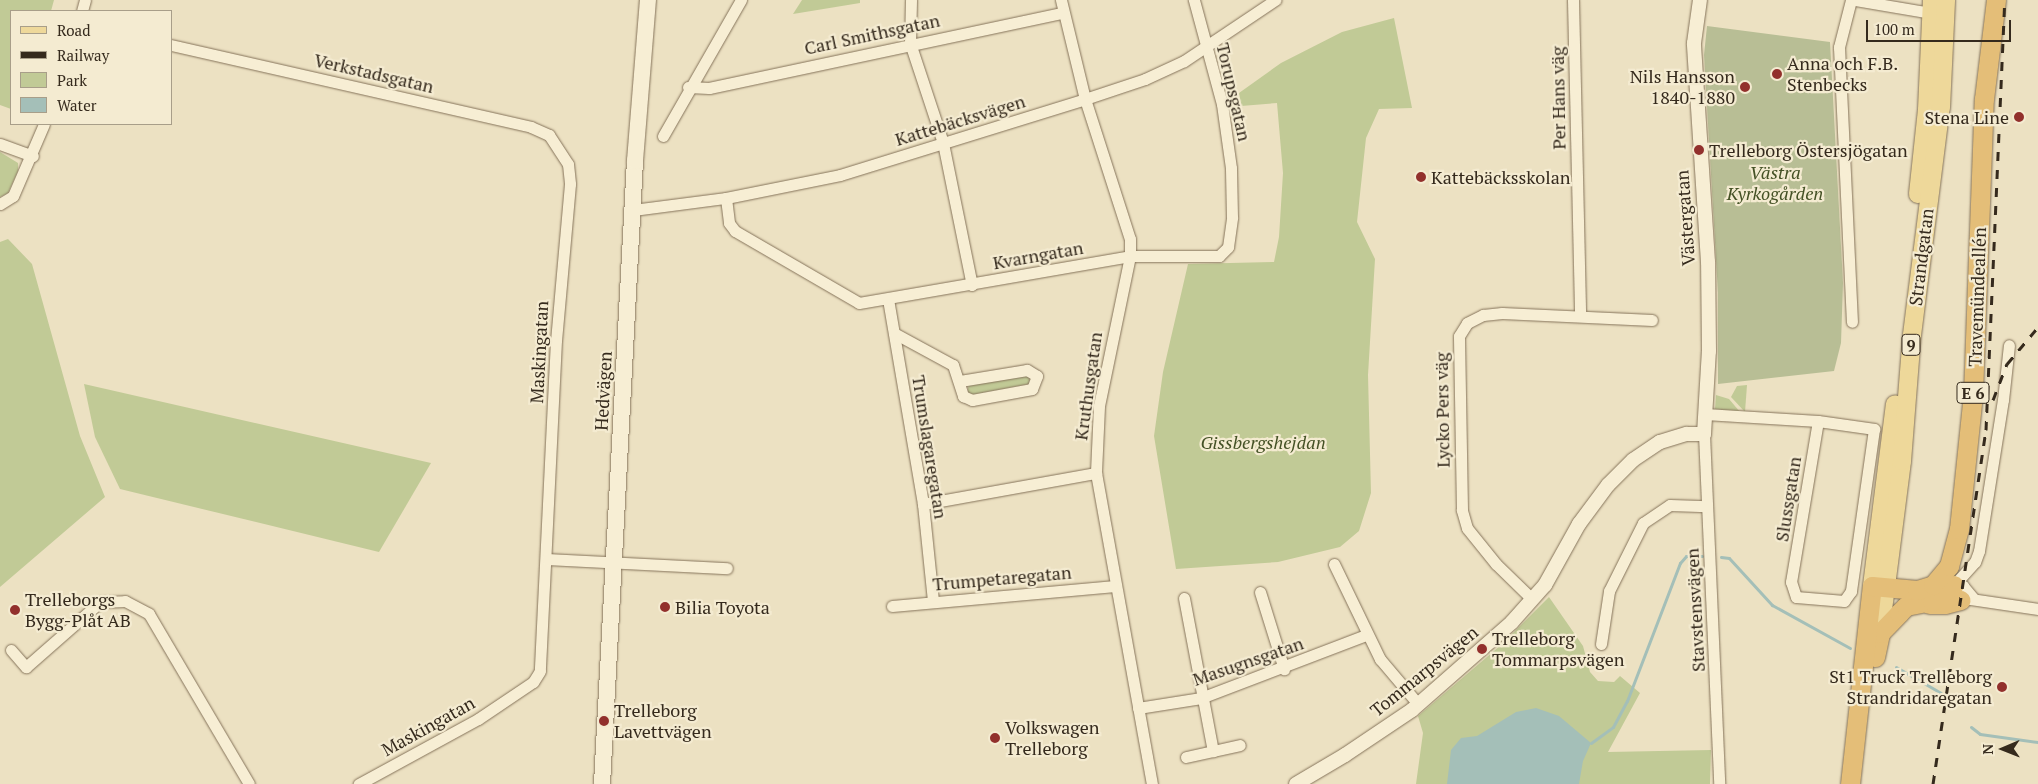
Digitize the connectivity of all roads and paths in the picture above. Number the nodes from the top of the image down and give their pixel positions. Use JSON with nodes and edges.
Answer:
{"nodes":[{"id":1,"x":648,"y":0,"type":"edge"},
{"id":2,"x":741,"y":0,"type":"edge"},
{"id":3,"x":911,"y":0,"type":"edge"},
{"id":4,"x":1061,"y":0,"type":"edge"},
{"id":5,"x":1194,"y":0,"type":"edge"},
{"id":6,"x":1275,"y":0,"type":"edge"},
{"id":7,"x":1573,"y":0,"type":"edge"},
{"id":8,"x":1700,"y":0,"type":"edge"},
{"id":9,"x":1851,"y":0,"type":"edge"},
{"id":10,"x":1855,"y":0,"type":"edge"},
{"id":11,"x":1996,"y":0,"type":"edge"},
{"id":12,"x":1939,"y":7,"type":"edge"},
{"id":13,"x":1063,"y":13,"type":"junction"},
{"id":14,"x":910,"y":44,"type":"junction"},
{"id":15,"x":172,"y":45,"type":"edge"},
{"id":16,"x":1205,"y":47,"type":"junction"},
{"id":17,"x":688,"y":87,"type":"junction"},
{"id":18,"x":1085,"y":99,"type":"junction"},
{"id":19,"x":44,"y":125,"type":"edge"},
{"id":20,"x":663,"y":136,"type":"dead end"},
{"id":21,"x":943,"y":143,"type":"junction"},
{"id":22,"x":0,"y":144,"type":"edge"},
{"id":23,"x":562,"y":150,"type":"joint"},
{"id":24,"x":33,"y":156,"type":"junction"},
{"id":25,"x":726,"y":198,"type":"junction"},
{"id":26,"x":0,"y":204,"type":"edge"},
{"id":27,"x":633,"y":210,"type":"junction"},
{"id":28,"x":1225,"y":252,"type":"joint"},
{"id":29,"x":1130,"y":256,"type":"junction"},
{"id":30,"x":972,"y":285,"type":"junction"},
{"id":31,"x":888,"y":299,"type":"junction"},
{"id":32,"x":1580,"y":316,"type":"junction"},
{"id":33,"x":1652,"y":320,"type":"dead end"},
{"id":34,"x":1852,"y":322,"type":"dead end"},
{"id":35,"x":894,"y":333,"type":"junction"},
{"id":36,"x":2009,"y":345,"type":"dead end"},
{"id":37,"x":960,"y":381,"type":"junction"},
{"id":38,"x":1705,"y":414,"type":"junction"},
{"id":39,"x":1818,"y":421,"type":"junction"},
{"id":40,"x":1704,"y":434,"type":"junction"},
{"id":41,"x":1096,"y":473,"type":"junction"},
{"id":42,"x":923,"y":504,"type":"junction"},
{"id":43,"x":1707,"y":506,"type":"junction"},
{"id":44,"x":547,"y":559,"type":"junction"},
{"id":45,"x":614,"y":561,"type":"junction"},
{"id":46,"x":1334,"y":564,"type":"dead end"},
{"id":47,"x":727,"y":568,"type":"dead end"},
{"id":48,"x":1115,"y":586,"type":"junction"},
{"id":49,"x":1958,"y":590,"type":"junction"},
{"id":50,"x":1260,"y":592,"type":"dead end"},
{"id":51,"x":1878,"y":594,"type":"junction"},
{"id":52,"x":1184,"y":598,"type":"dead end"},
{"id":53,"x":1532,"y":599,"type":"junction"},
{"id":54,"x":933,"y":601,"type":"junction"},
{"id":55,"x":892,"y":606,"type":"dead end"},
{"id":56,"x":1906,"y":606,"type":"junction"},
{"id":57,"x":2038,"y":609,"type":"edge"},
{"id":58,"x":1880,"y":633,"type":"junction"},
{"id":59,"x":1366,"y":635,"type":"junction"},
{"id":60,"x":1601,"y":644,"type":"dead end"},
{"id":61,"x":10,"y":650,"type":"dead end"},
{"id":62,"x":1284,"y":669,"type":"junction"},
{"id":63,"x":1201,"y":698,"type":"junction"},
{"id":64,"x":1418,"y":704,"type":"junction"},
{"id":65,"x":1138,"y":708,"type":"junction"},
{"id":66,"x":1240,"y":745,"type":"dead end"},
{"id":67,"x":1213,"y":751,"type":"junction"},
{"id":68,"x":1186,"y":757,"type":"dead end"},
{"id":69,"x":249,"y":784,"type":"edge"},
{"id":70,"x":359,"y":784,"type":"edge"},
{"id":71,"x":602,"y":784,"type":"edge"},
{"id":72,"x":1152,"y":784,"type":"edge"},
{"id":73,"x":1296,"y":784,"type":"edge"},
{"id":74,"x":1719,"y":784,"type":"edge"},
{"id":75,"x":1851,"y":784,"type":"edge"}],
"edges":[{"from":1,"to":27,"type":"main road","name":"Hedvägen"},
{"from":2,"to":17,"type":"street"},
{"from":3,"to":14,"type":"street"},
{"from":4,"to":13,"type":"street","name":"Kruthusgatan"},
{"from":5,"to":16,"type":"street","name":"Torupsgatan"},
{"from":6,"to":16,"type":"street","name":"Kattebäcksvägen"},
{"from":7,"to":32,"type":"street","name":"Per Hans väg"},
{"from":8,"to":38,"type":"street","name":"Västergatan"},
{"from":9,"to":34,"type":"street"},
{"from":10,"to":12,"type":"street"},
{"from":11,"to":49,"type":"highway","name":"Travemündeallén","number":"E 6"},
{"from":12,"to":51,"type":"main road","name":"Strandgatan","number":"9"},
{"from":13,"to":14,"type":"street","name":"Carl Smithsgatan"},
{"from":13,"to":18,"type":"street","name":"Kruthusgatan"},
{"from":14,"to":17,"type":"street","name":"Carl Smithsgatan"},
{"from":14,"to":21,"type":"street"},
{"from":15,"to":23,"type":"street","name":"Verkstadsgatan"},
{"from":16,"to":18,"type":"street","name":"Kattebäcksvägen"},
{"from":16,"to":28,"type":"street","name":"Torupsgatan"},
{"from":17,"to":20,"type":"street"},
{"from":18,"to":21,"type":"street","name":"Kattebäcksvägen"},
{"from":18,"to":29,"type":"street","name":"Kruthusgatan"},
{"from":19,"to":24,"type":"street"},
{"from":21,"to":25,"type":"street","name":"Kattebäcksvägen"},
{"from":21,"to":30,"type":"street"},
{"from":22,"to":24,"type":"street"},
{"from":23,"to":44,"type":"street","name":"Maskingatan"},
{"from":24,"to":26,"type":"street"},
{"from":25,"to":27,"type":"street","name":"Kattebäcksvägen"},
{"from":25,"to":31,"type":"street","name":"Kvarngatan"},
{"from":27,"to":45,"type":"main road","name":"Hedvägen"},
{"from":28,"to":29,"type":"street","name":"Kvarngatan"},
{"from":29,"to":30,"type":"street","name":"Kvarngatan"},
{"from":29,"to":41,"type":"street","name":"Kruthusgatan"},
{"from":30,"to":31,"type":"street","name":"Kvarngatan"},
{"from":31,"to":35,"type":"street","name":"Trumslagaregatan"},
{"from":32,"to":33,"type":"street","name":"Lycko Pers väg"},
{"from":32,"to":53,"type":"street","name":"Lycko Pers väg"},
{"from":35,"to":37,"type":"street"},
{"from":35,"to":42,"type":"street","name":"Trumslagaregatan"},
{"from":36,"to":49,"type":"street","number":"E 6"},
{"from":37,"to":37,"type":"street"},
{"from":38,"to":39,"type":"street"},
{"from":38,"to":40,"type":"street","name":"Västergatan"},
{"from":39,"to":39,"type":"street","name":"Slussgatan"},
{"from":40,"to":43,"type":"street","name":"Stavstensvägen"},
{"from":40,"to":53,"type":"street","name":"Tommarpsvägen"},
{"from":41,"to":42,"type":"street"},
{"from":41,"to":48,"type":"street","name":"Kruthusgatan"},
{"from":42,"to":54,"type":"street","name":"Trumslagaregatan"},
{"from":43,"to":60,"type":"street"},
{"from":43,"to":74,"type":"street","name":"Stavstensvägen"},
{"from":44,"to":45,"type":"street"},
{"from":44,"to":70,"type":"street","name":"Maskingatan"},
{"from":45,"to":47,"type":"street"},
{"from":45,"to":71,"type":"main road","name":"Hedvägen"},
{"from":46,"to":59,"type":"street"},
{"from":48,"to":54,"type":"street","name":"Trumpetaregatan"},
{"from":48,"to":65,"type":"street","name":"Kruthusgatan"},
{"from":49,"to":51,"type":"highway","number":"E 6"},
{"from":49,"to":56,"type":"highway","number":"E 6"},
{"from":49,"to":57,"type":"street"},
{"from":50,"to":62,"type":"street"},
{"from":51,"to":56,"type":"main road","number":"E 6"},
{"from":51,"to":58,"type":"main road","name":"Strandgatan"},
{"from":51,"to":75,"type":"highway"},
{"from":52,"to":63,"type":"street"},
{"from":53,"to":64,"type":"street","name":"Tommarpsvägen"},
{"from":54,"to":55,"type":"street","name":"Trumpetaregatan"},
{"from":56,"to":58,"type":"highway"},
{"from":58,"to":75,"type":"highway"},
{"from":59,"to":62,"type":"street","name":"Masugnsgatan"},
{"from":59,"to":64,"type":"street"},
{"from":61,"to":69,"type":"street"},
{"from":62,"to":63,"type":"street","name":"Masugnsgatan"},
{"from":63,"to":65,"type":"street","name":"Masugnsgatan"},
{"from":63,"to":67,"type":"street"},
{"from":64,"to":73,"type":"street","name":"Tommarpsvägen"},
{"from":65,"to":72,"type":"street","name":"Kruthusgatan"},
{"from":66,"to":67,"type":"street"},
{"from":67,"to":68,"type":"street"}]}
